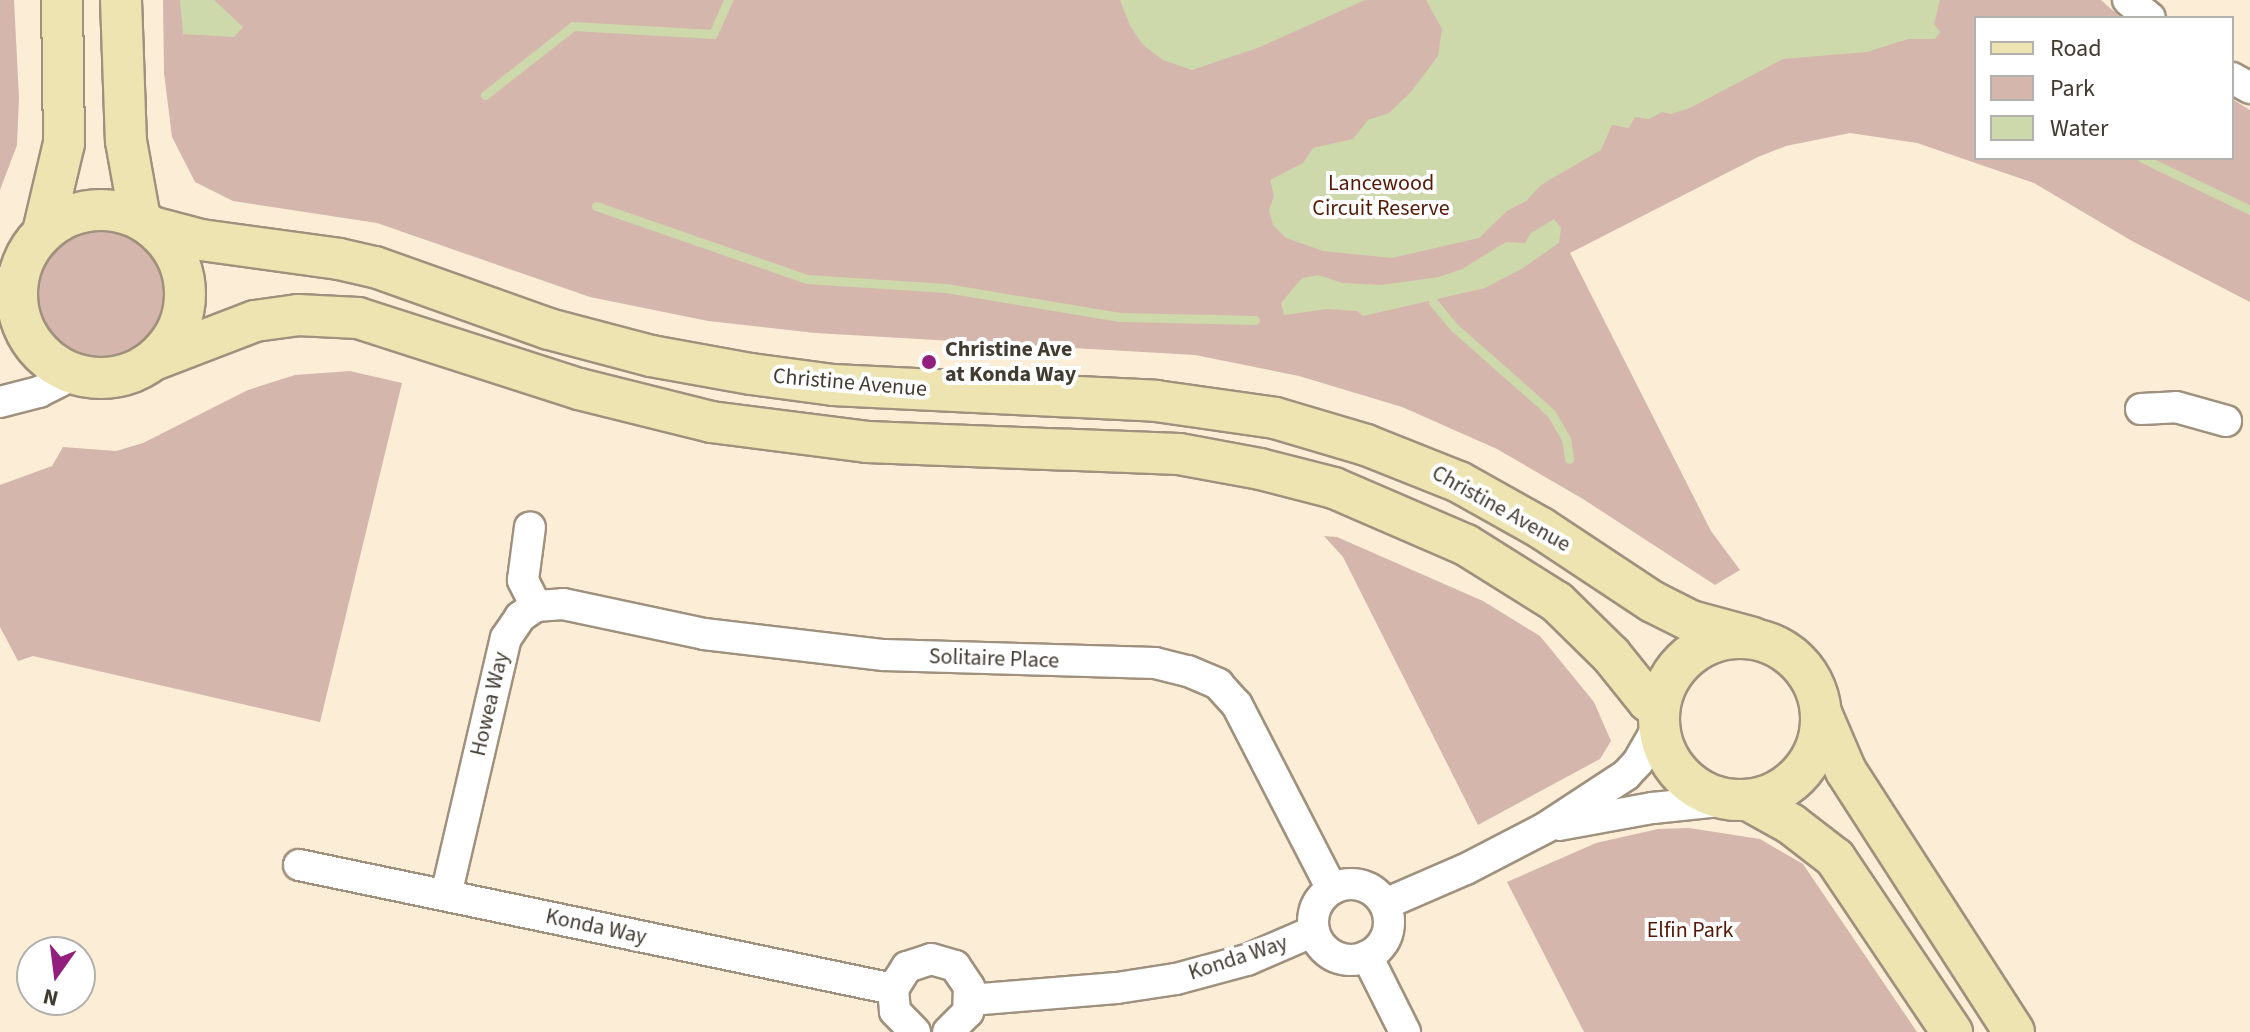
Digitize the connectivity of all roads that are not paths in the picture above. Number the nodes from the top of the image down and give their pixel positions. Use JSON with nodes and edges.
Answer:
{"nodes":[{"id":1,"x":62,"y":0,"type":"edge"},
{"id":2,"x":121,"y":0,"type":"edge"},
{"id":3,"x":2128,"y":0,"type":"edge"},
{"id":4,"x":2148,"y":16,"type":"edge"},
{"id":5,"x":146,"y":223,"type":"junction"},
{"id":6,"x":43,"y":232,"type":"junction"},
{"id":7,"x":10,"y":279,"type":"edge"},
{"id":8,"x":156,"y":359,"type":"junction"},
{"id":9,"x":74,"y":374,"type":"junction"},
{"id":10,"x":0,"y":402,"type":"edge"},
{"id":11,"x":2141,"y":409,"type":"dead end"},
{"id":12,"x":2226,"y":421,"type":"dead end"},
{"id":13,"x":530,"y":527,"type":"dead end"},
{"id":14,"x":536,"y":606,"type":"junction"},
{"id":15,"x":1753,"y":638,"type":"junction"},
{"id":16,"x":1821,"y":713,"type":"junction"},
{"id":17,"x":1658,"y":717,"type":"junction"},
{"id":18,"x":1738,"y":800,"type":"junction"},
{"id":19,"x":1545,"y":828,"type":"junction"},
{"id":20,"x":299,"y":865,"type":"dead end"},
{"id":21,"x":1332,"y":889,"type":"junction"},
{"id":22,"x":446,"y":895,"type":"junction"},
{"id":23,"x":1385,"y":904,"type":"junction"},
{"id":24,"x":1314,"y":931,"type":"junction"},
{"id":25,"x":1367,"y":956,"type":"junction"},
{"id":26,"x":893,"y":989,"type":"junction"},
{"id":27,"x":970,"y":1000,"type":"junction"},
{"id":28,"x":915,"y":1032,"type":"edge"},
{"id":29,"x":948,"y":1032,"type":"edge"},
{"id":30,"x":1405,"y":1032,"type":"edge"},
{"id":31,"x":1952,"y":1032,"type":"edge"},
{"id":32,"x":2014,"y":1032,"type":"edge"}],
"edges":[{"from":1,"to":6,"type":"main road"},
{"from":2,"to":5,"type":"main road"},
{"from":3,"to":4,"type":"street"},
{"from":5,"to":6,"type":"main road"},
{"from":5,"to":8,"type":"main road"},
{"from":5,"to":15,"type":"main road","name":"Christine Avenue"},
{"from":6,"to":7,"type":"main road"},
{"from":7,"to":9,"type":"main road"},
{"from":8,"to":9,"type":"main road"},
{"from":8,"to":17,"type":"main road"},
{"from":9,"to":10,"type":"street"},
{"from":11,"to":12,"type":"street"},
{"from":13,"to":14,"type":"street"},
{"from":14,"to":21,"type":"street","name":"Solitaire Place"},
{"from":14,"to":22,"type":"street","name":"Howea Way"},
{"from":15,"to":16,"type":"main road"},
{"from":15,"to":17,"type":"main road"},
{"from":16,"to":18,"type":"main road"},
{"from":16,"to":32,"type":"main road"},
{"from":17,"to":18,"type":"main road"},
{"from":17,"to":19,"type":"street"},
{"from":18,"to":19,"type":"street"},
{"from":18,"to":31,"type":"main road"},
{"from":19,"to":23,"type":"street"},
{"from":20,"to":22,"type":"street","name":"Konda Way"},
{"from":21,"to":23,"type":"street"},
{"from":21,"to":24,"type":"street"},
{"from":22,"to":26,"type":"street","name":"Konda Way"},
{"from":23,"to":25,"type":"street"},
{"from":24,"to":25,"type":"street"},
{"from":24,"to":27,"type":"street","name":"Konda Way"},
{"from":25,"to":30,"type":"street"},
{"from":26,"to":27,"type":"street"},
{"from":26,"to":28,"type":"street"},
{"from":27,"to":29,"type":"street"}]}
